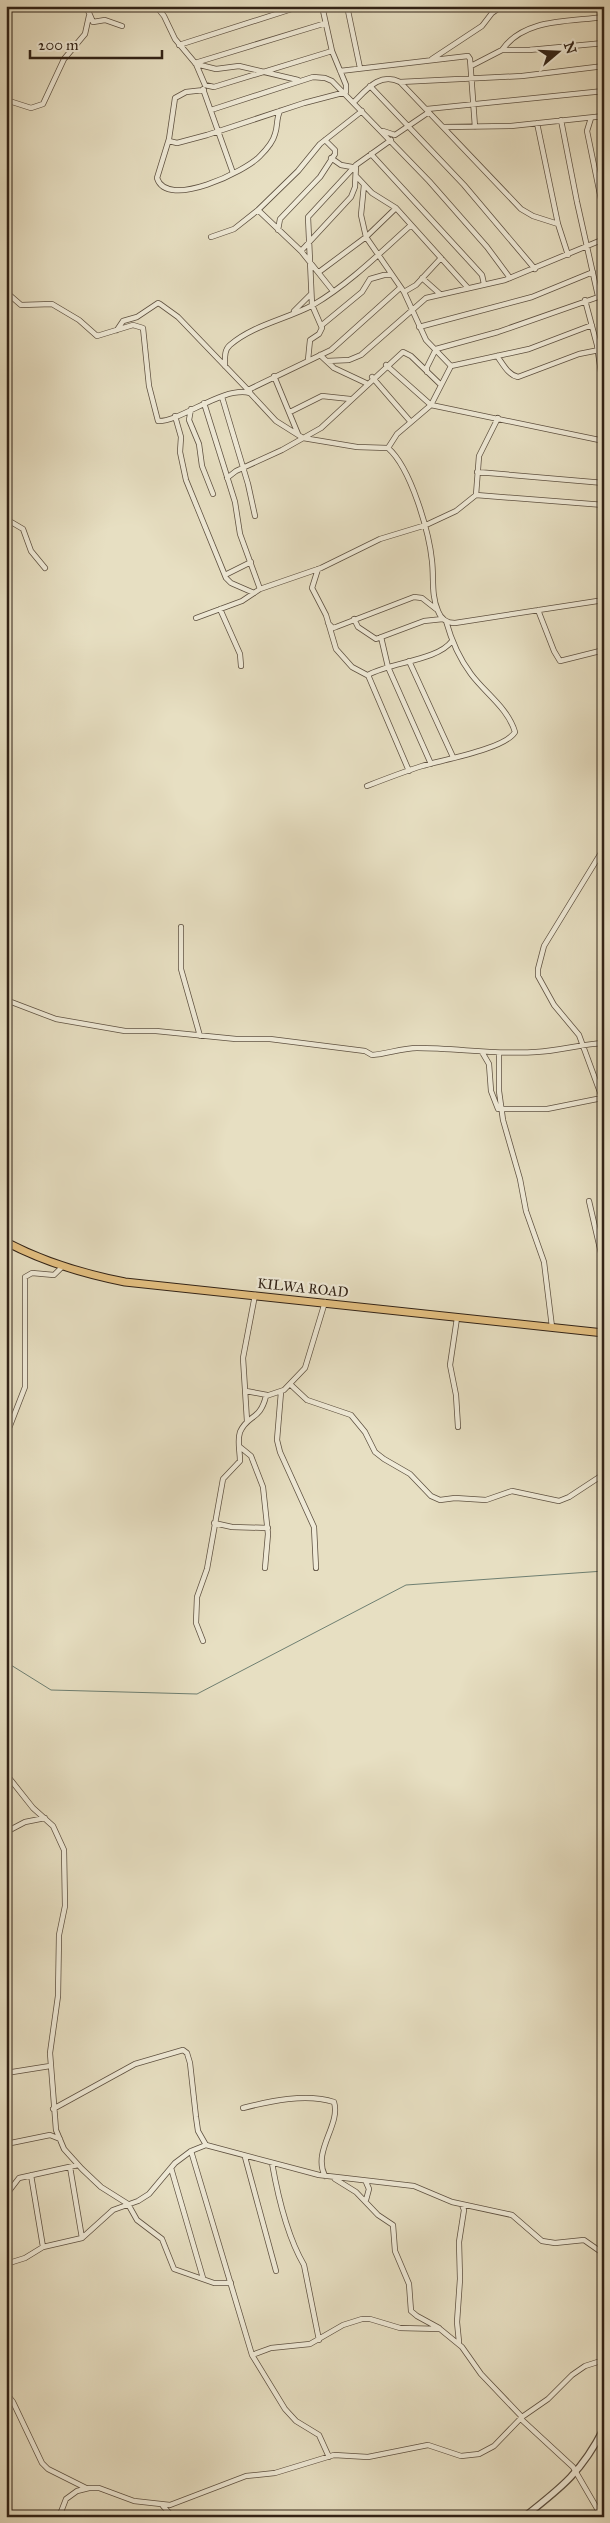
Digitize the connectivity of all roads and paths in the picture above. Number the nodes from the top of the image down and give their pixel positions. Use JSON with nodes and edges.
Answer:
{"nodes":[{"id":1,"x":86,"y":6,"type":"edge"},
{"id":2,"x":156,"y":6,"type":"edge"},
{"id":3,"x":301,"y":6,"type":"edge"},
{"id":4,"x":322,"y":6,"type":"edge"},
{"id":5,"x":347,"y":6,"type":"edge"},
{"id":6,"x":502,"y":6,"type":"edge"},
{"id":7,"x":89,"y":16,"type":"junction"},
{"id":8,"x":604,"y":17,"type":"edge"},
{"id":9,"x":326,"y":23,"type":"junction"},
{"id":10,"x":122,"y":26,"type":"dead end"},
{"id":11,"x":604,"y":43,"type":"edge"},
{"id":12,"x":179,"y":45,"type":"junction"},
{"id":13,"x":502,"y":50,"type":"junction"},
{"id":14,"x":332,"y":51,"type":"junction"},
{"id":15,"x":432,"y":59,"type":"junction"},
{"id":16,"x":195,"y":63,"type":"junction"},
{"id":17,"x":471,"y":66,"type":"junction"},
{"id":18,"x":604,"y":66,"type":"edge"},
{"id":19,"x":360,"y":68,"type":"junction"},
{"id":20,"x":340,"y":71,"type":"junction"},
{"id":21,"x":262,"y":73,"type":"junction"},
{"id":22,"x":471,"y":77,"type":"junction"},
{"id":23,"x":203,"y":80,"type":"junction"},
{"id":24,"x":299,"y":80,"type":"junction"},
{"id":25,"x":400,"y":82,"type":"junction"},
{"id":26,"x":370,"y":86,"type":"junction"},
{"id":27,"x":204,"y":90,"type":"junction"},
{"id":28,"x":604,"y":91,"type":"edge"},
{"id":29,"x":346,"y":92,"type":"junction"},
{"id":30,"x":6,"y":100,"type":"edge"},
{"id":31,"x":354,"y":102,"type":"junction"},
{"id":32,"x":475,"y":105,"type":"junction"},
{"id":33,"x":211,"y":110,"type":"junction"},
{"id":34,"x":428,"y":110,"type":"junction"},
{"id":35,"x":280,"y":111,"type":"junction"},
{"id":36,"x":362,"y":111,"type":"junction"},
{"id":37,"x":604,"y":116,"type":"edge"},
{"id":38,"x":591,"y":118,"type":"junction"},
{"id":39,"x":561,"y":120,"type":"junction"},
{"id":40,"x":537,"y":123,"type":"junction"},
{"id":41,"x":410,"y":126,"type":"junction"},
{"id":42,"x":474,"y":127,"type":"junction"},
{"id":43,"x":444,"y":128,"type":"junction"},
{"id":44,"x":219,"y":131,"type":"junction"},
{"id":45,"x":382,"y":131,"type":"junction"},
{"id":46,"x":325,"y":140,"type":"junction"},
{"id":47,"x":391,"y":140,"type":"junction"},
{"id":48,"x":168,"y":141,"type":"junction"},
{"id":49,"x":371,"y":154,"type":"junction"},
{"id":50,"x":331,"y":158,"type":"junction"},
{"id":51,"x":354,"y":166,"type":"junction"},
{"id":52,"x":233,"y":173,"type":"junction"},
{"id":53,"x":356,"y":176,"type":"junction"},
{"id":54,"x":364,"y":184,"type":"junction"},
{"id":55,"x":396,"y":208,"type":"junction"},
{"id":56,"x":258,"y":210,"type":"junction"},
{"id":57,"x":604,"y":214,"type":"edge"},
{"id":58,"x":558,"y":224,"type":"junction"},
{"id":59,"x":411,"y":225,"type":"junction"},
{"id":60,"x":278,"y":230,"type":"junction"},
{"id":61,"x":212,"y":236,"type":"dead end"},
{"id":62,"x":366,"y":238,"type":"junction"},
{"id":63,"x":604,"y":239,"type":"edge"},
{"id":64,"x":310,"y":241,"type":"junction"},
{"id":65,"x":589,"y":246,"type":"junction"},
{"id":66,"x":301,"y":251,"type":"junction"},
{"id":67,"x":379,"y":254,"type":"junction"},
{"id":68,"x":568,"y":255,"type":"junction"},
{"id":69,"x":441,"y":258,"type":"junction"},
{"id":70,"x":309,"y":261,"type":"junction"},
{"id":71,"x":535,"y":269,"type":"junction"},
{"id":72,"x":318,"y":272,"type":"junction"},
{"id":73,"x":593,"y":272,"type":"junction"},
{"id":74,"x":392,"y":275,"type":"junction"},
{"id":75,"x":422,"y":278,"type":"junction"},
{"id":76,"x":510,"y":278,"type":"junction"},
{"id":77,"x":484,"y":284,"type":"junction"},
{"id":78,"x":400,"y":288,"type":"junction"},
{"id":79,"x":468,"y":288,"type":"junction"},
{"id":80,"x":333,"y":291,"type":"junction"},
{"id":81,"x":6,"y":292,"type":"edge"},
{"id":82,"x":404,"y":292,"type":"junction"},
{"id":83,"x":311,"y":294,"type":"junction"},
{"id":84,"x":440,"y":294,"type":"junction"},
{"id":85,"x":601,"y":295,"type":"edge"},
{"id":86,"x":584,"y":300,"type":"junction"},
{"id":87,"x":312,"y":305,"type":"junction"},
{"id":88,"x":413,"y":309,"type":"junction"},
{"id":89,"x":294,"y":312,"type":"junction"},
{"id":90,"x":322,"y":325,"type":"junction"},
{"id":91,"x":592,"y":325,"type":"junction"},
{"id":92,"x":419,"y":327,"type":"junction"},
{"id":93,"x":117,"y":330,"type":"junction"},
{"id":94,"x":436,"y":348,"type":"junction"},
{"id":95,"x":598,"y":350,"type":"junction"},
{"id":96,"x":320,"y":355,"type":"junction"},
{"id":97,"x":497,"y":356,"type":"junction"},
{"id":98,"x":308,"y":360,"type":"junction"},
{"id":99,"x":327,"y":360,"type":"junction"},
{"id":100,"x":386,"y":365,"type":"junction"},
{"id":101,"x":225,"y":366,"type":"junction"},
{"id":102,"x":451,"y":366,"type":"junction"},
{"id":103,"x":427,"y":372,"type":"junction"},
{"id":104,"x":274,"y":376,"type":"junction"},
{"id":105,"x":372,"y":378,"type":"junction"},
{"id":106,"x":366,"y":384,"type":"junction"},
{"id":107,"x":440,"y":384,"type":"junction"},
{"id":108,"x":249,"y":391,"type":"junction"},
{"id":109,"x":604,"y":393,"type":"edge"},
{"id":110,"x":222,"y":397,"type":"junction"},
{"id":111,"x":350,"y":399,"type":"junction"},
{"id":112,"x":204,"y":403,"type":"junction"},
{"id":113,"x":431,"y":405,"type":"junction"},
{"id":114,"x":191,"y":408,"type":"junction"},
{"id":115,"x":290,"y":412,"type":"junction"},
{"id":116,"x":175,"y":416,"type":"junction"},
{"id":117,"x":498,"y":418,"type":"junction"},
{"id":118,"x":410,"y":421,"type":"junction"},
{"id":119,"x":300,"y":436,"type":"junction"},
{"id":120,"x":604,"y":442,"type":"edge"},
{"id":121,"x":388,"y":448,"type":"junction"},
{"id":122,"x":243,"y":468,"type":"junction"},
{"id":123,"x":477,"y":472,"type":"junction"},
{"id":124,"x":227,"y":478,"type":"junction"},
{"id":125,"x":604,"y":483,"type":"edge"},
{"id":126,"x":213,"y":494,"type":"dead end"},
{"id":127,"x":476,"y":495,"type":"junction"},
{"id":128,"x":604,"y":505,"type":"edge"},
{"id":129,"x":255,"y":516,"type":"dead end"},
{"id":130,"x":6,"y":519,"type":"edge"},
{"id":131,"x":426,"y":525,"type":"junction"},
{"id":132,"x":251,"y":562,"type":"junction"},
{"id":133,"x":44,"y":568,"type":"dead end"},
{"id":134,"x":318,"y":569,"type":"junction"},
{"id":135,"x":225,"y":575,"type":"junction"},
{"id":136,"x":260,"y":589,"type":"junction"},
{"id":137,"x":254,"y":593,"type":"junction"},
{"id":138,"x":604,"y":600,"type":"edge"},
{"id":139,"x":220,"y":609,"type":"junction"},
{"id":140,"x":437,"y":610,"type":"junction"},
{"id":141,"x":538,"y":610,"type":"junction"},
{"id":142,"x":196,"y":618,"type":"dead end"},
{"id":143,"x":354,"y":619,"type":"junction"},
{"id":144,"x":444,"y":620,"type":"junction"},
{"id":145,"x":327,"y":622,"type":"junction"},
{"id":146,"x":381,"y":637,"type":"junction"},
{"id":147,"x":452,"y":641,"type":"junction"},
{"id":148,"x":604,"y":650,"type":"edge"},
{"id":149,"x":409,"y":661,"type":"junction"},
{"id":150,"x":241,"y":666,"type":"dead end"},
{"id":151,"x":388,"y":667,"type":"junction"},
{"id":152,"x":368,"y":675,"type":"junction"},
{"id":153,"x":453,"y":757,"type":"junction"},
{"id":154,"x":431,"y":764,"type":"junction"},
{"id":155,"x":408,"y":771,"type":"junction"},
{"id":156,"x":367,"y":786,"type":"dead end"},
{"id":157,"x":604,"y":848,"type":"edge"},
{"id":158,"x":181,"y":927,"type":"dead end"},
{"id":159,"x":6,"y":1000,"type":"edge"},
{"id":160,"x":200,"y":1036,"type":"junction"},
{"id":161,"x":604,"y":1043,"type":"edge"},
{"id":162,"x":582,"y":1044,"type":"junction"},
{"id":163,"x":482,"y":1052,"type":"junction"},
{"id":164,"x":499,"y":1053,"type":"junction"},
{"id":165,"x":603,"y":1099,"type":"edge"},
{"id":166,"x":500,"y":1109,"type":"junction"},
{"id":167,"x":506,"y":1134,"type":"junction"},
{"id":168,"x":589,"y":1201,"type":"dead end"},
{"id":169,"x":6,"y":1242,"type":"edge"},
{"id":170,"x":63,"y":1266,"type":"junction"},
{"id":171,"x":604,"y":1266,"type":"edge"},
{"id":172,"x":255,"y":1295,"type":"junction"},
{"id":173,"x":325,"y":1302,"type":"junction"},
{"id":174,"x":457,"y":1318,"type":"junction"},
{"id":175,"x":552,"y":1327,"type":"junction"},
{"id":176,"x":604,"y":1333,"type":"edge"},
{"id":177,"x":291,"y":1385,"type":"junction"},
{"id":178,"x":246,"y":1391,"type":"junction"},
{"id":179,"x":281,"y":1392,"type":"junction"},
{"id":180,"x":267,"y":1395,"type":"junction"},
{"id":181,"x":248,"y":1421,"type":"junction"},
{"id":182,"x":458,"y":1427,"type":"dead end"},
{"id":183,"x":6,"y":1436,"type":"edge"},
{"id":184,"x":240,"y":1447,"type":"junction"},
{"id":185,"x":604,"y":1474,"type":"edge"},
{"id":186,"x":214,"y":1523,"type":"junction"},
{"id":187,"x":268,"y":1528,"type":"junction"},
{"id":188,"x":266,"y":1568,"type":"dead end"},
{"id":189,"x":316,"y":1568,"type":"dead end"},
{"id":190,"x":203,"y":1641,"type":"dead end"},
{"id":191,"x":6,"y":1774,"type":"edge"},
{"id":192,"x":45,"y":1818,"type":"junction"},
{"id":193,"x":6,"y":1832,"type":"edge"},
{"id":194,"x":50,"y":2066,"type":"junction"},
{"id":195,"x":6,"y":2073,"type":"edge"},
{"id":196,"x":243,"y":2108,"type":"dead end"},
{"id":197,"x":53,"y":2109,"type":"junction"},
{"id":198,"x":60,"y":2139,"type":"junction"},
{"id":199,"x":6,"y":2144,"type":"edge"},
{"id":200,"x":206,"y":2146,"type":"junction"},
{"id":201,"x":190,"y":2151,"type":"junction"},
{"id":202,"x":245,"y":2157,"type":"junction"},
{"id":203,"x":272,"y":2163,"type":"junction"},
{"id":204,"x":78,"y":2165,"type":"junction"},
{"id":205,"x":70,"y":2167,"type":"junction"},
{"id":206,"x":171,"y":2168,"type":"junction"},
{"id":207,"x":31,"y":2175,"type":"junction"},
{"id":208,"x":325,"y":2176,"type":"junction"},
{"id":209,"x":334,"y":2178,"type":"junction"},
{"id":210,"x":366,"y":2182,"type":"junction"},
{"id":211,"x":6,"y":2195,"type":"edge"},
{"id":212,"x":366,"y":2200,"type":"junction"},
{"id":213,"x":128,"y":2204,"type":"junction"},
{"id":214,"x":462,"y":2204,"type":"junction"},
{"id":215,"x":82,"y":2238,"type":"junction"},
{"id":216,"x":43,"y":2247,"type":"junction"},
{"id":217,"x":604,"y":2254,"type":"edge"},
{"id":218,"x":6,"y":2264,"type":"edge"},
{"id":219,"x":276,"y":2271,"type":"dead end"},
{"id":220,"x":202,"y":2278,"type":"junction"},
{"id":221,"x":230,"y":2283,"type":"junction"},
{"id":222,"x":440,"y":2329,"type":"junction"},
{"id":223,"x":319,"y":2340,"type":"junction"},
{"id":224,"x":459,"y":2343,"type":"junction"},
{"id":225,"x":252,"y":2355,"type":"junction"},
{"id":226,"x":604,"y":2360,"type":"edge"},
{"id":227,"x":6,"y":2393,"type":"edge"},
{"id":228,"x":521,"y":2418,"type":"junction"},
{"id":229,"x":603,"y":2432,"type":"edge"},
{"id":230,"x":328,"y":2457,"type":"junction"},
{"id":231,"x":575,"y":2473,"type":"junction"},
{"id":232,"x":86,"y":2488,"type":"junction"},
{"id":233,"x":163,"y":2506,"type":"junction"},
{"id":234,"x":59,"y":2517,"type":"edge"},
{"id":235,"x":173,"y":2517,"type":"edge"},
{"id":236,"x":524,"y":2517,"type":"edge"},
{"id":237,"x":602,"y":2517,"type":"edge"}],
"edges":[{"from":1,"to":7,"type":"street"},
{"from":2,"to":12,"type":"street"},
{"from":3,"to":12,"type":"street"},
{"from":4,"to":9,"type":"street"},
{"from":5,"to":19,"type":"street"},
{"from":6,"to":15,"type":"street"},
{"from":7,"to":10,"type":"street"},
{"from":7,"to":30,"type":"street"},
{"from":8,"to":13,"type":"street"},
{"from":9,"to":14,"type":"street"},
{"from":9,"to":16,"type":"street"},
{"from":11,"to":13,"type":"street"},
{"from":12,"to":16,"type":"street"},
{"from":13,"to":17,"type":"street"},
{"from":14,"to":20,"type":"street"},
{"from":14,"to":21,"type":"street"},
{"from":15,"to":17,"type":"street"},
{"from":15,"to":19,"type":"street"},
{"from":16,"to":21,"type":"street"},
{"from":16,"to":23,"type":"street"},
{"from":17,"to":22,"type":"street"},
{"from":18,"to":22,"type":"street"},
{"from":19,"to":20,"type":"street"},
{"from":20,"to":29,"type":"street"},
{"from":21,"to":23,"type":"street"},
{"from":21,"to":24,"type":"street"},
{"from":22,"to":25,"type":"street"},
{"from":22,"to":32,"type":"street"},
{"from":23,"to":27,"type":"street"},
{"from":24,"to":29,"type":"street"},
{"from":24,"to":33,"type":"street"},
{"from":25,"to":26,"type":"street"},
{"from":25,"to":34,"type":"street"},
{"from":26,"to":31,"type":"street"},
{"from":26,"to":41,"type":"street"},
{"from":27,"to":33,"type":"street"},
{"from":27,"to":48,"type":"street"},
{"from":28,"to":32,"type":"street"},
{"from":29,"to":31,"type":"street"},
{"from":29,"to":35,"type":"street"},
{"from":31,"to":36,"type":"street"},
{"from":32,"to":34,"type":"street"},
{"from":32,"to":42,"type":"street"},
{"from":33,"to":44,"type":"street"},
{"from":34,"to":41,"type":"street"},
{"from":34,"to":43,"type":"street"},
{"from":35,"to":44,"type":"street"},
{"from":35,"to":52,"type":"street"},
{"from":36,"to":45,"type":"street"},
{"from":36,"to":46,"type":"street"},
{"from":37,"to":38,"type":"street"},
{"from":38,"to":39,"type":"street"},
{"from":38,"to":57,"type":"street"},
{"from":39,"to":40,"type":"street"},
{"from":39,"to":65,"type":"street"},
{"from":40,"to":42,"type":"street"},
{"from":40,"to":58,"type":"street"},
{"from":41,"to":45,"type":"street"},
{"from":41,"to":71,"type":"street"},
{"from":42,"to":43,"type":"street"},
{"from":43,"to":58,"type":"street"},
{"from":44,"to":48,"type":"street"},
{"from":44,"to":52,"type":"street"},
{"from":45,"to":47,"type":"street"},
{"from":46,"to":50,"type":"street"},
{"from":46,"to":56,"type":"street"},
{"from":47,"to":49,"type":"street"},
{"from":47,"to":76,"type":"street"},
{"from":48,"to":52,"type":"street"},
{"from":49,"to":51,"type":"street"},
{"from":49,"to":77,"type":"street"},
{"from":50,"to":51,"type":"street"},
{"from":50,"to":60,"type":"street"},
{"from":51,"to":53,"type":"street"},
{"from":51,"to":64,"type":"street"},
{"from":53,"to":54,"type":"street"},
{"from":53,"to":64,"type":"street"},
{"from":54,"to":55,"type":"street"},
{"from":54,"to":62,"type":"street"},
{"from":55,"to":59,"type":"street"},
{"from":55,"to":62,"type":"street"},
{"from":56,"to":60,"type":"street"},
{"from":56,"to":61,"type":"street"},
{"from":58,"to":68,"type":"street"},
{"from":59,"to":67,"type":"street"},
{"from":59,"to":69,"type":"street"},
{"from":60,"to":66,"type":"street"},
{"from":62,"to":67,"type":"street"},
{"from":62,"to":72,"type":"street"},
{"from":63,"to":65,"type":"street"},
{"from":64,"to":66,"type":"street"},
{"from":64,"to":70,"type":"street"},
{"from":65,"to":68,"type":"street"},
{"from":65,"to":73,"type":"street"},
{"from":66,"to":70,"type":"street"},
{"from":67,"to":74,"type":"street"},
{"from":67,"to":80,"type":"street"},
{"from":68,"to":71,"type":"street"},
{"from":69,"to":75,"type":"street"},
{"from":69,"to":79,"type":"street"},
{"from":70,"to":72,"type":"street"},
{"from":70,"to":83,"type":"street"},
{"from":71,"to":76,"type":"street"},
{"from":72,"to":80,"type":"street"},
{"from":73,"to":85,"type":"street"},
{"from":73,"to":92,"type":"street"},
{"from":74,"to":78,"type":"street"},
{"from":74,"to":90,"type":"street"},
{"from":75,"to":82,"type":"street"},
{"from":75,"to":84,"type":"street"},
{"from":76,"to":77,"type":"street"},
{"from":77,"to":79,"type":"street"},
{"from":78,"to":82,"type":"street"},
{"from":78,"to":96,"type":"street"},
{"from":79,"to":84,"type":"street"},
{"from":80,"to":87,"type":"street"},
{"from":81,"to":93,"type":"street"},
{"from":82,"to":88,"type":"street"},
{"from":83,"to":87,"type":"street"},
{"from":83,"to":89,"type":"street"},
{"from":84,"to":88,"type":"street"},
{"from":85,"to":86,"type":"street"},
{"from":86,"to":91,"type":"street"},
{"from":86,"to":94,"type":"street"},
{"from":87,"to":89,"type":"street"},
{"from":87,"to":90,"type":"street"},
{"from":88,"to":92,"type":"street"},
{"from":88,"to":99,"type":"street"},
{"from":89,"to":101,"type":"street"},
{"from":90,"to":98,"type":"street"},
{"from":91,"to":95,"type":"street"},
{"from":91,"to":97,"type":"street"},
{"from":92,"to":94,"type":"street"},
{"from":93,"to":101,"type":"street"},
{"from":93,"to":116,"type":"street"},
{"from":94,"to":102,"type":"street"},
{"from":94,"to":103,"type":"street"},
{"from":95,"to":97,"type":"street"},
{"from":95,"to":109,"type":"street"},
{"from":96,"to":98,"type":"street"},
{"from":96,"to":99,"type":"street"},
{"from":97,"to":102,"type":"street"},
{"from":98,"to":104,"type":"street"},
{"from":99,"to":106,"type":"street"},
{"from":100,"to":103,"type":"street"},
{"from":100,"to":105,"type":"street"},
{"from":100,"to":113,"type":"street"},
{"from":101,"to":108,"type":"street"},
{"from":102,"to":107,"type":"street"},
{"from":103,"to":107,"type":"street"},
{"from":104,"to":108,"type":"street"},
{"from":104,"to":115,"type":"street"},
{"from":105,"to":106,"type":"street"},
{"from":105,"to":118,"type":"street"},
{"from":106,"to":111,"type":"street"},
{"from":107,"to":113,"type":"street"},
{"from":108,"to":110,"type":"street"},
{"from":108,"to":119,"type":"street"},
{"from":110,"to":112,"type":"street"},
{"from":110,"to":122,"type":"street"},
{"from":111,"to":115,"type":"street"},
{"from":111,"to":119,"type":"street"},
{"from":112,"to":114,"type":"street"},
{"from":112,"to":124,"type":"street"},
{"from":113,"to":117,"type":"street"},
{"from":113,"to":118,"type":"street"},
{"from":114,"to":116,"type":"street"},
{"from":114,"to":126,"type":"street"},
{"from":115,"to":119,"type":"street"},
{"from":116,"to":135,"type":"street"},
{"from":117,"to":120,"type":"street"},
{"from":117,"to":123,"type":"street"},
{"from":118,"to":121,"type":"street"},
{"from":119,"to":121,"type":"street"},
{"from":119,"to":122,"type":"street"},
{"from":121,"to":131,"type":"street"},
{"from":122,"to":124,"type":"street"},
{"from":122,"to":129,"type":"street"},
{"from":123,"to":125,"type":"street"},
{"from":123,"to":127,"type":"street"},
{"from":124,"to":132,"type":"street"},
{"from":127,"to":128,"type":"street"},
{"from":127,"to":131,"type":"street"},
{"from":130,"to":133,"type":"street"},
{"from":131,"to":134,"type":"street"},
{"from":131,"to":140,"type":"street"},
{"from":132,"to":135,"type":"street"},
{"from":132,"to":136,"type":"street"},
{"from":134,"to":136,"type":"street"},
{"from":134,"to":145,"type":"street"},
{"from":135,"to":137,"type":"street"},
{"from":136,"to":137,"type":"street"},
{"from":137,"to":139,"type":"street"},
{"from":138,"to":141,"type":"street"},
{"from":139,"to":142,"type":"street"},
{"from":139,"to":150,"type":"street"},
{"from":140,"to":143,"type":"street"},
{"from":140,"to":144,"type":"street"},
{"from":141,"to":144,"type":"street"},
{"from":141,"to":148,"type":"street"},
{"from":143,"to":145,"type":"street"},
{"from":143,"to":146,"type":"street"},
{"from":144,"to":146,"type":"street"},
{"from":144,"to":147,"type":"street"},
{"from":145,"to":152,"type":"street"},
{"from":146,"to":151,"type":"street"},
{"from":147,"to":149,"type":"street"},
{"from":147,"to":153,"type":"street"},
{"from":149,"to":151,"type":"street"},
{"from":149,"to":153,"type":"street"},
{"from":151,"to":152,"type":"street"},
{"from":151,"to":154,"type":"street"},
{"from":152,"to":155,"type":"street"},
{"from":153,"to":154,"type":"street"},
{"from":154,"to":155,"type":"street"},
{"from":155,"to":156,"type":"street"},
{"from":157,"to":162,"type":"street"},
{"from":158,"to":160,"type":"street"},
{"from":159,"to":160,"type":"street"},
{"from":160,"to":163,"type":"street"},
{"from":161,"to":162,"type":"street"},
{"from":162,"to":164,"type":"street"},
{"from":162,"to":165,"type":"street"},
{"from":163,"to":164,"type":"street"},
{"from":163,"to":167,"type":"street"},
{"from":164,"to":166,"type":"street"},
{"from":165,"to":166,"type":"street"},
{"from":166,"to":167,"type":"street"},
{"from":167,"to":175,"type":"street"},
{"from":168,"to":171,"type":"street"},
{"from":169,"to":170,"type":"highway","name":"KILWA ROAD"},
{"from":170,"to":172,"type":"highway","name":"KILWA ROAD"},
{"from":170,"to":183,"type":"street"},
{"from":172,"to":173,"type":"highway","name":"KILWA ROAD"},
{"from":172,"to":178,"type":"street"},
{"from":173,"to":174,"type":"highway","name":"KILWA ROAD"},
{"from":173,"to":177,"type":"street"},
{"from":174,"to":175,"type":"highway","name":"KILWA ROAD"},
{"from":174,"to":182,"type":"street"},
{"from":175,"to":176,"type":"highway","name":"KILWA ROAD"},
{"from":177,"to":179,"type":"street"},
{"from":177,"to":185,"type":"street"},
{"from":178,"to":180,"type":"street"},
{"from":178,"to":181,"type":"street"},
{"from":179,"to":180,"type":"street"},
{"from":179,"to":189,"type":"street"},
{"from":180,"to":181,"type":"street"},
{"from":181,"to":184,"type":"street"},
{"from":184,"to":186,"type":"street"},
{"from":184,"to":187,"type":"street"},
{"from":186,"to":187,"type":"street"},
{"from":186,"to":190,"type":"street"},
{"from":187,"to":188,"type":"street"},
{"from":191,"to":192,"type":"street"},
{"from":192,"to":193,"type":"street"},
{"from":192,"to":194,"type":"street"},
{"from":194,"to":195,"type":"street"},
{"from":194,"to":197,"type":"street"},
{"from":196,"to":208,"type":"street"},
{"from":197,"to":198,"type":"street"},
{"from":197,"to":200,"type":"street"},
{"from":198,"to":199,"type":"street"},
{"from":198,"to":204,"type":"street"},
{"from":200,"to":201,"type":"street"},
{"from":200,"to":202,"type":"street"},
{"from":201,"to":206,"type":"street"},
{"from":201,"to":221,"type":"street"},
{"from":202,"to":203,"type":"street"},
{"from":202,"to":219,"type":"street"},
{"from":203,"to":208,"type":"street"},
{"from":203,"to":223,"type":"street"},
{"from":204,"to":205,"type":"street"},
{"from":204,"to":213,"type":"street"},
{"from":205,"to":207,"type":"street"},
{"from":205,"to":215,"type":"street"},
{"from":206,"to":213,"type":"street"},
{"from":206,"to":220,"type":"street"},
{"from":207,"to":211,"type":"street"},
{"from":207,"to":216,"type":"street"},
{"from":208,"to":209,"type":"street"},
{"from":209,"to":210,"type":"street"},
{"from":209,"to":212,"type":"street"},
{"from":210,"to":212,"type":"street"},
{"from":210,"to":214,"type":"street"},
{"from":212,"to":222,"type":"street"},
{"from":213,"to":215,"type":"street"},
{"from":213,"to":220,"type":"street"},
{"from":214,"to":217,"type":"street"},
{"from":214,"to":224,"type":"street"},
{"from":215,"to":216,"type":"street"},
{"from":216,"to":218,"type":"street"},
{"from":220,"to":221,"type":"street"},
{"from":221,"to":225,"type":"street"},
{"from":222,"to":223,"type":"street"},
{"from":222,"to":224,"type":"street"},
{"from":223,"to":225,"type":"street"},
{"from":224,"to":228,"type":"street"},
{"from":225,"to":230,"type":"street"},
{"from":226,"to":228,"type":"street"},
{"from":227,"to":232,"type":"street"},
{"from":228,"to":230,"type":"street"},
{"from":228,"to":231,"type":"street"},
{"from":229,"to":231,"type":"street"},
{"from":230,"to":233,"type":"street"},
{"from":231,"to":236,"type":"street"},
{"from":231,"to":237,"type":"street"},
{"from":232,"to":233,"type":"street"},
{"from":232,"to":234,"type":"street"},
{"from":233,"to":235,"type":"street"}]}
